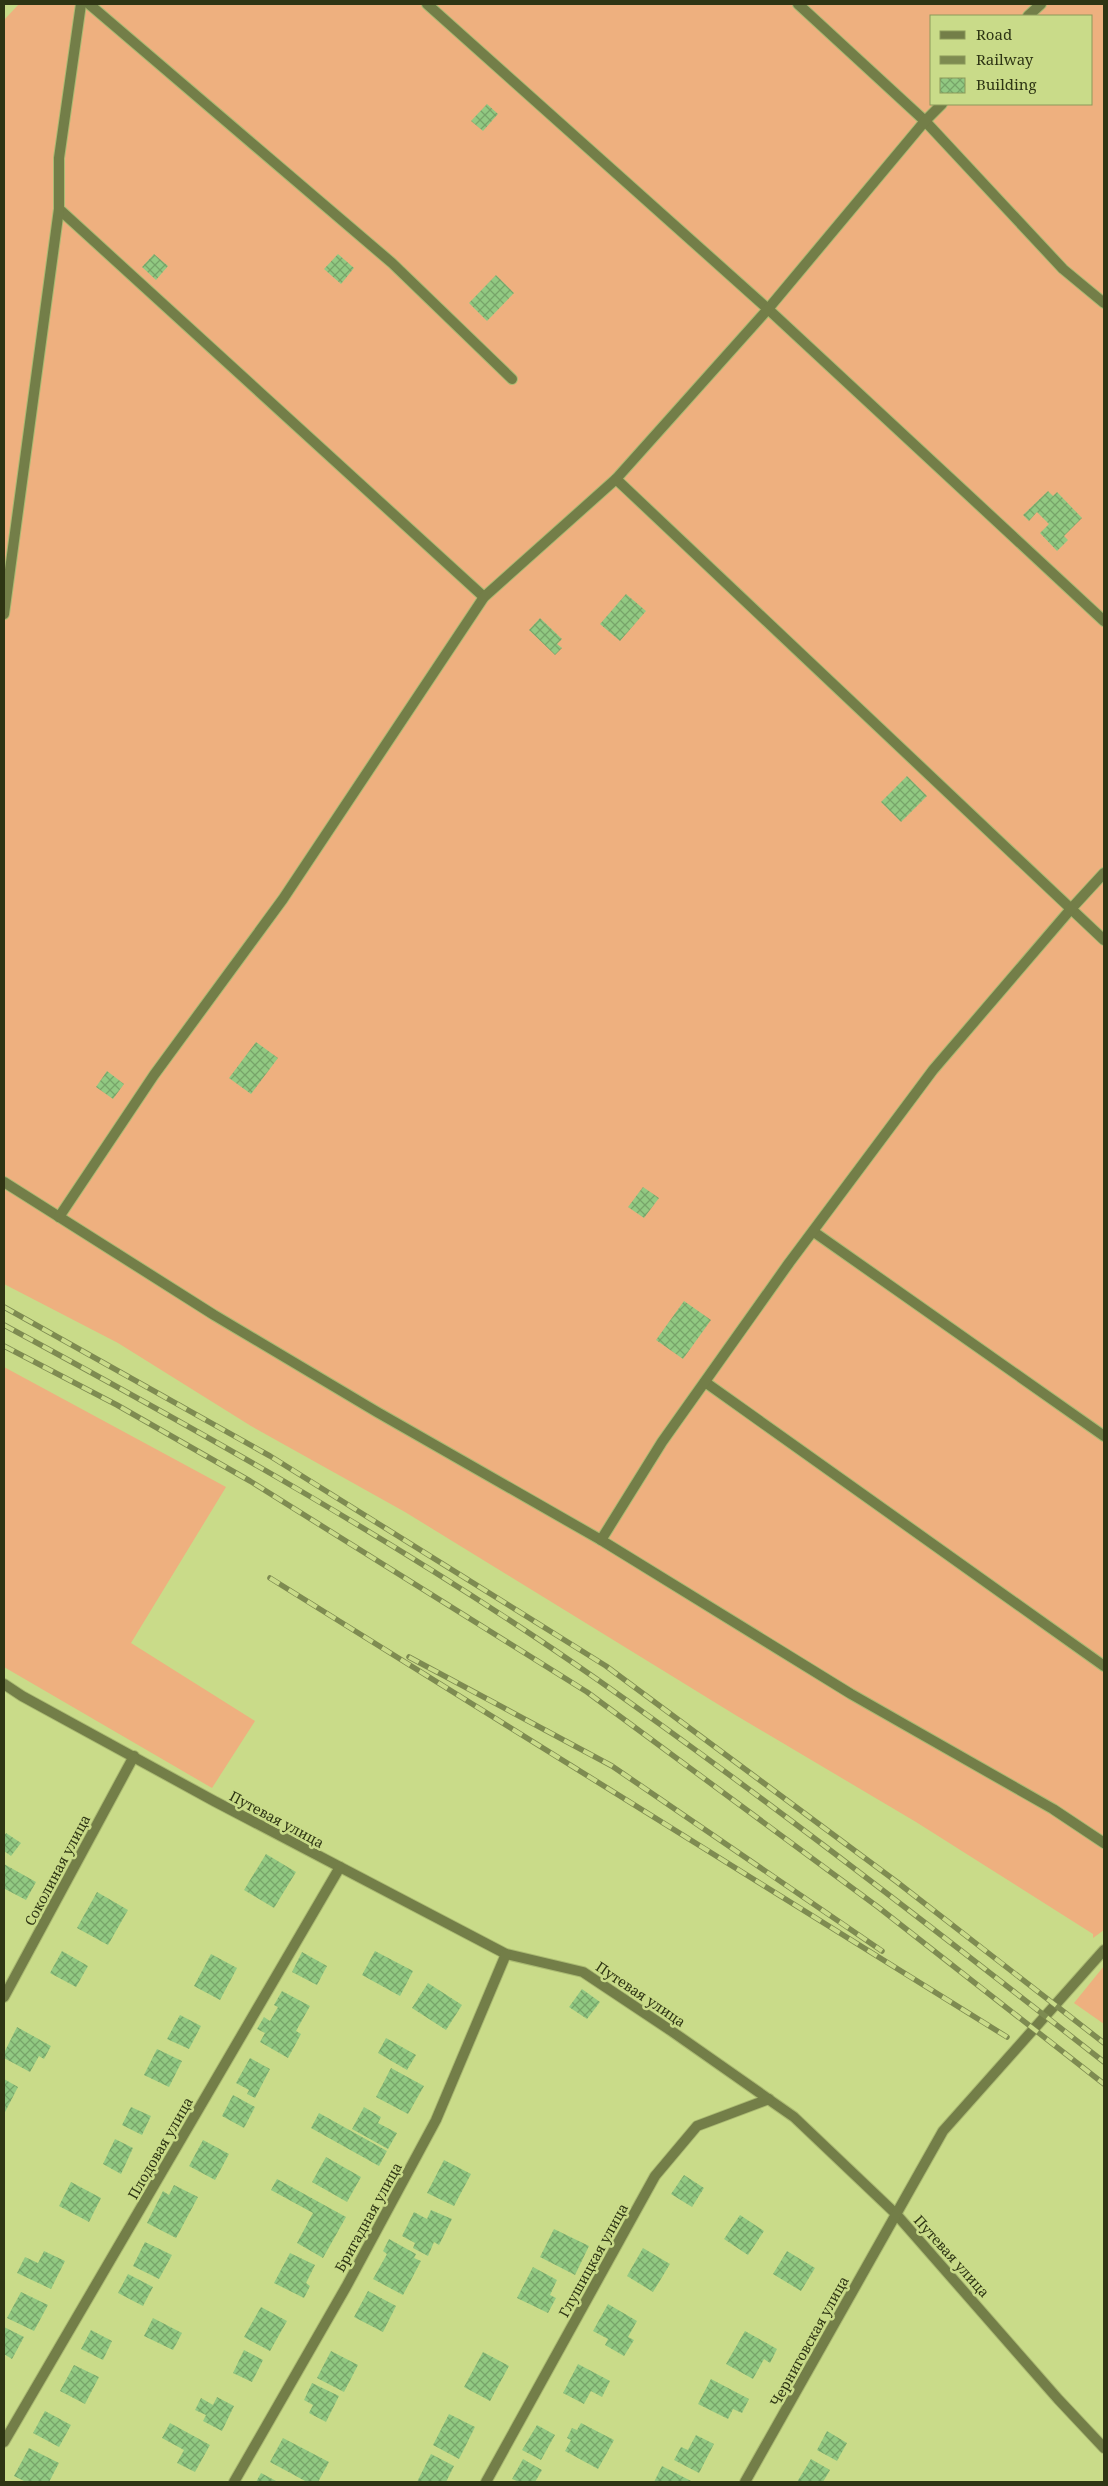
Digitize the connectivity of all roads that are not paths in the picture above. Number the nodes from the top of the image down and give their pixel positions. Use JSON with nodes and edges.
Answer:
{"nodes":[{"id":1,"x":81,"y":4,"type":"edge"},
{"id":2,"x":89,"y":4,"type":"edge"},
{"id":3,"x":427,"y":4,"type":"edge"},
{"id":4,"x":798,"y":4,"type":"edge"},
{"id":5,"x":1041,"y":4,"type":"edge"},
{"id":6,"x":1029,"y":15,"type":"edge"},
{"id":7,"x":941,"y":105,"type":"edge"},
{"id":8,"x":924,"y":121,"type":"junction"},
{"id":9,"x":59,"y":209,"type":"junction"},
{"id":10,"x":1104,"y":302,"type":"edge"},
{"id":11,"x":768,"y":309,"type":"junction"},
{"id":12,"x":512,"y":379,"type":"dead end"},
{"id":13,"x":616,"y":479,"type":"junction"},
{"id":14,"x":484,"y":598,"type":"junction"},
{"id":15,"x":4,"y":614,"type":"edge"},
{"id":16,"x":1104,"y":621,"type":"edge"},
{"id":17,"x":1104,"y":873,"type":"edge"},
{"id":18,"x":1070,"y":910,"type":"junction"},
{"id":19,"x":1104,"y":940,"type":"edge"},
{"id":20,"x":4,"y":1182,"type":"edge"},
{"id":21,"x":59,"y":1217,"type":"junction"},
{"id":22,"x":814,"y":1232,"type":"junction"},
{"id":23,"x":705,"y":1382,"type":"junction"},
{"id":24,"x":1104,"y":1436,"type":"edge"},
{"id":25,"x":601,"y":1540,"type":"junction"},
{"id":26,"x":1104,"y":1666,"type":"edge"},
{"id":27,"x":4,"y":1684,"type":"edge"},
{"id":28,"x":134,"y":1756,"type":"junction"},
{"id":29,"x":1104,"y":1843,"type":"edge"},
{"id":30,"x":340,"y":1867,"type":"junction"},
{"id":31,"x":1104,"y":1950,"type":"edge"},
{"id":32,"x":506,"y":1954,"type":"junction"},
{"id":33,"x":4,"y":1997,"type":"edge"},
{"id":34,"x":769,"y":2099,"type":"junction"},
{"id":35,"x":896,"y":2214,"type":"junction"},
{"id":36,"x":4,"y":2442,"type":"edge"},
{"id":37,"x":1104,"y":2448,"type":"edge"},
{"id":38,"x":234,"y":2482,"type":"edge"},
{"id":39,"x":486,"y":2482,"type":"edge"},
{"id":40,"x":746,"y":2482,"type":"edge"}],
"edges":[{"from":1,"to":9,"type":"street"},
{"from":2,"to":12,"type":"street"},
{"from":3,"to":11,"type":"street"},
{"from":4,"to":8,"type":"street"},
{"from":5,"to":6,"type":"street"},
{"from":7,"to":8,"type":"street"},
{"from":8,"to":10,"type":"street"},
{"from":8,"to":11,"type":"street"},
{"from":9,"to":14,"type":"street"},
{"from":9,"to":15,"type":"street"},
{"from":11,"to":13,"type":"street"},
{"from":11,"to":16,"type":"street"},
{"from":13,"to":14,"type":"street"},
{"from":13,"to":18,"type":"street"},
{"from":14,"to":21,"type":"street"},
{"from":17,"to":18,"type":"street"},
{"from":18,"to":19,"type":"street"},
{"from":18,"to":22,"type":"street"},
{"from":20,"to":21,"type":"street"},
{"from":21,"to":25,"type":"street"},
{"from":22,"to":23,"type":"street"},
{"from":22,"to":24,"type":"street"},
{"from":23,"to":25,"type":"street"},
{"from":23,"to":26,"type":"street"},
{"from":25,"to":29,"type":"street"},
{"from":27,"to":28,"type":"street","name":"Путевая улица"},
{"from":28,"to":30,"type":"street","name":"Путевая улица"},
{"from":28,"to":33,"type":"street","name":"Соколиная улица"},
{"from":30,"to":32,"type":"street","name":"Путевая улица"},
{"from":30,"to":36,"type":"street","name":"Плодовая улица"},
{"from":31,"to":35,"type":"street","name":"Черниговская улица"},
{"from":32,"to":34,"type":"street","name":"Путевая улица"},
{"from":32,"to":38,"type":"street","name":"Бригадная улица"},
{"from":34,"to":35,"type":"street","name":"Путевая улица"},
{"from":34,"to":39,"type":"street","name":"Глушицкая улица"},
{"from":35,"to":37,"type":"street","name":"Путевая улица"},
{"from":35,"to":40,"type":"street","name":"Черниговская улица"}]}
